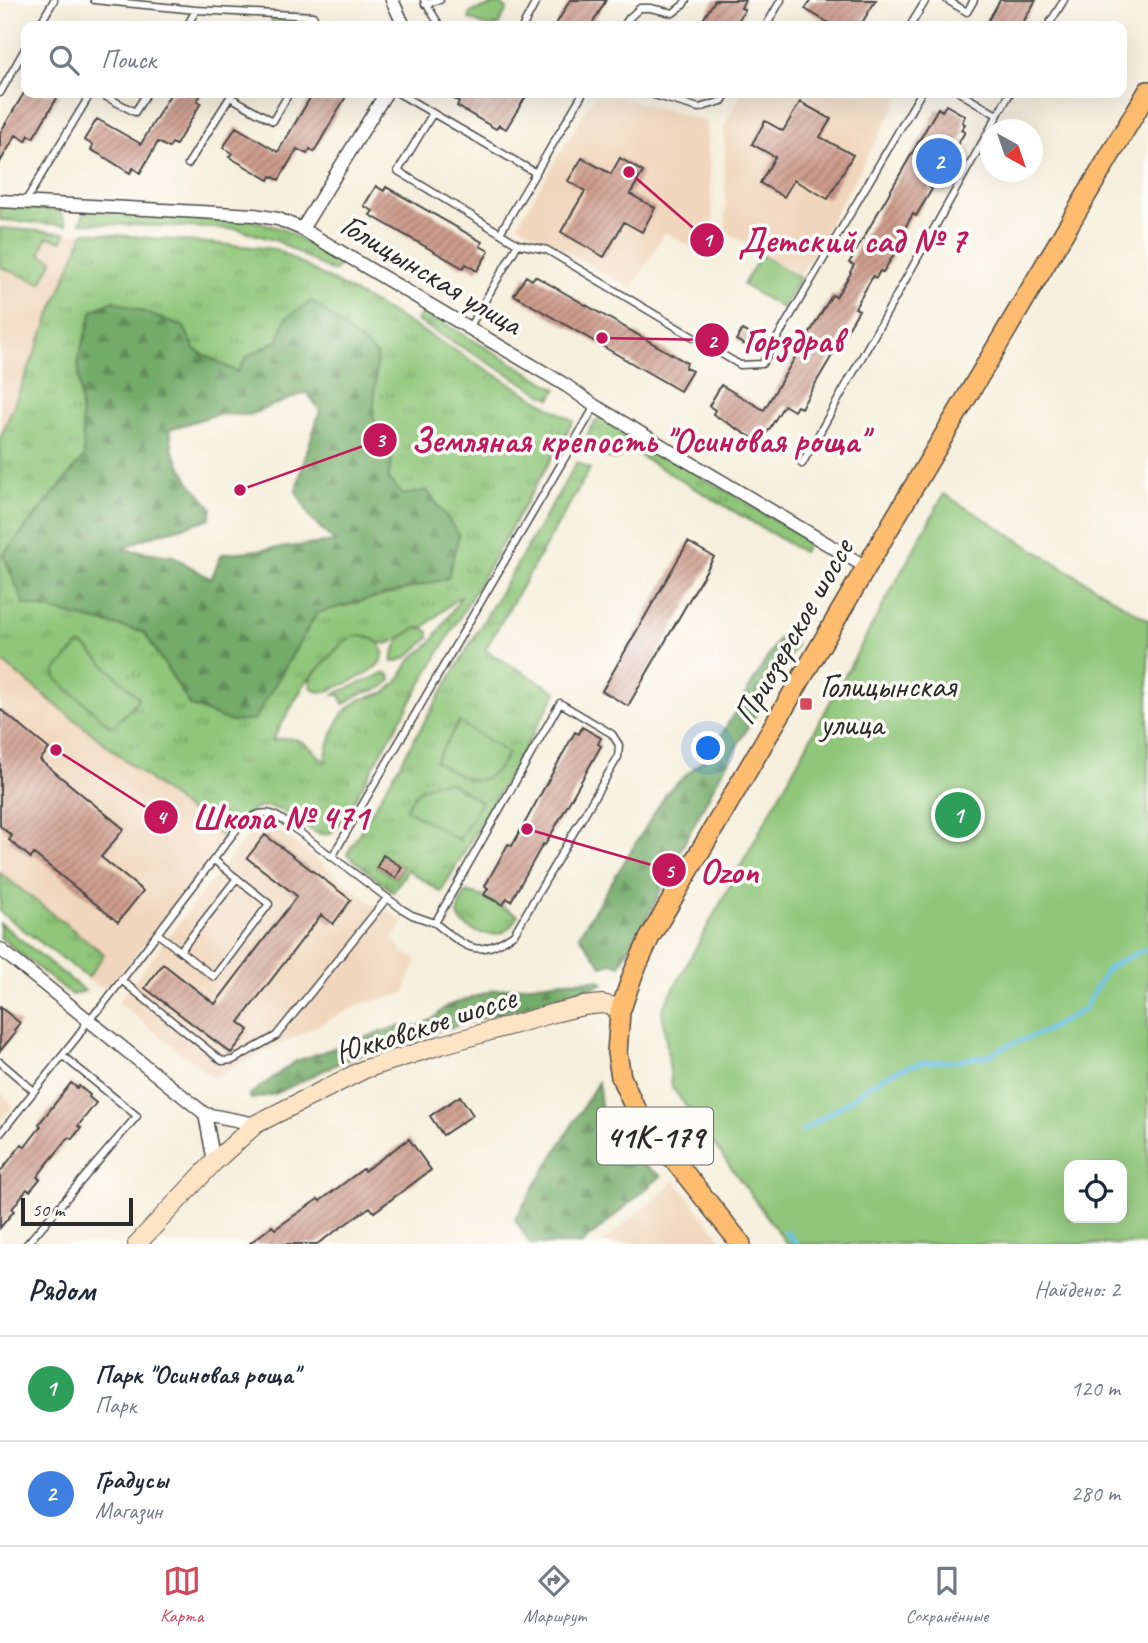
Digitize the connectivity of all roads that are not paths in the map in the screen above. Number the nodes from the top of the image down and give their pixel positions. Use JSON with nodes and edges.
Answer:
{"nodes":[{"id":1,"x":54,"y":0,"type":"edge"},
{"id":2,"x":94,"y":0,"type":"edge"},
{"id":3,"x":392,"y":0,"type":"edge"},
{"id":4,"x":440,"y":0,"type":"edge"},
{"id":5,"x":537,"y":0,"type":"edge"},
{"id":6,"x":686,"y":0,"type":"edge"},
{"id":7,"x":781,"y":0,"type":"edge"},
{"id":8,"x":926,"y":0,"type":"edge"},
{"id":9,"x":947,"y":0,"type":"edge"},
{"id":10,"x":974,"y":0,"type":"edge"},
{"id":11,"x":1063,"y":0,"type":"edge"},
{"id":12,"x":424,"y":2,"type":"edge"},
{"id":13,"x":197,"y":10,"type":"junction"},
{"id":14,"x":41,"y":21,"type":"edge"},
{"id":15,"x":190,"y":21,"type":"edge"},
{"id":16,"x":316,"y":21,"type":"edge"},
{"id":17,"x":402,"y":21,"type":"edge"},
{"id":18,"x":437,"y":21,"type":"edge"},
{"id":19,"x":526,"y":21,"type":"edge"},
{"id":20,"x":627,"y":21,"type":"edge"},
{"id":21,"x":769,"y":21,"type":"edge"},
{"id":22,"x":913,"y":21,"type":"edge"},
{"id":23,"x":1051,"y":21,"type":"edge"},
{"id":24,"x":21,"y":56,"type":"edge"},
{"id":25,"x":1148,"y":91,"type":"edge"},
{"id":26,"x":0,"y":93,"type":"edge"},
{"id":27,"x":88,"y":98,"type":"edge"},
{"id":28,"x":108,"y":98,"type":"edge"},
{"id":29,"x":144,"y":98,"type":"edge"},
{"id":30,"x":229,"y":98,"type":"edge"},
{"id":31,"x":232,"y":98,"type":"edge"},
{"id":32,"x":286,"y":98,"type":"edge"},
{"id":33,"x":383,"y":98,"type":"edge"},
{"id":34,"x":407,"y":98,"type":"edge"},
{"id":35,"x":580,"y":98,"type":"edge"},
{"id":36,"x":666,"y":98,"type":"edge"},
{"id":37,"x":724,"y":98,"type":"edge"},
{"id":38,"x":918,"y":98,"type":"edge"},
{"id":39,"x":968,"y":98,"type":"edge"},
{"id":40,"x":1007,"y":98,"type":"edge"},
{"id":41,"x":433,"y":113,"type":"junction"},
{"id":42,"x":997,"y":115,"type":"junction"},
{"id":43,"x":188,"y":164,"type":"dead end"},
{"id":44,"x":536,"y":173,"type":"junction"},
{"id":45,"x":0,"y":201,"type":"edge"},
{"id":46,"x":24,"y":203,"type":"junction"},
{"id":47,"x":302,"y":229,"type":"junction"},
{"id":48,"x":500,"y":233,"type":"junction"},
{"id":49,"x":518,"y":244,"type":"junction"},
{"id":50,"x":469,"y":328,"type":"junction"},
{"id":51,"x":595,"y":406,"type":"junction"},
{"id":52,"x":802,"y":464,"type":"dead end"},
{"id":53,"x":866,"y":567,"type":"junction"},
{"id":54,"x":332,"y":857,"type":"junction"},
{"id":55,"x":214,"y":860,"type":"junction"},
{"id":56,"x":237,"y":878,"type":"junction"},
{"id":57,"x":387,"y":898,"type":"junction"},
{"id":58,"x":435,"y":923,"type":"junction"},
{"id":59,"x":158,"y":934,"type":"junction"},
{"id":60,"x":0,"y":949,"type":"edge"},
{"id":61,"x":180,"y":951,"type":"junction"},
{"id":62,"x":121,"y":981,"type":"junction"},
{"id":63,"x":621,"y":1008,"type":"junction"},
{"id":64,"x":88,"y":1020,"type":"junction"},
{"id":65,"x":63,"y":1056,"type":"junction"},
{"id":66,"x":0,"y":1062,"type":"edge"},
{"id":67,"x":34,"y":1091,"type":"junction"},
{"id":68,"x":205,"y":1114,"type":"junction"},
{"id":69,"x":256,"y":1124,"type":"junction"},
{"id":70,"x":0,"y":1134,"type":"edge"},
{"id":71,"x":214,"y":1162,"type":"junction"},
{"id":72,"x":27,"y":1244,"type":"edge"},
{"id":73,"x":137,"y":1244,"type":"edge"},
{"id":74,"x":741,"y":1244,"type":"edge"}],
"edges":[{"from":1,"to":14,"type":"lane"},
{"from":2,"to":13,"type":"lane"},
{"from":3,"to":17,"type":"street"},
{"from":4,"to":12,"type":"lane"},
{"from":5,"to":19,"type":"lane"},
{"from":6,"to":20,"type":"lane"},
{"from":7,"to":21,"type":"lane"},
{"from":8,"to":22,"type":"lane"},
{"from":9,"to":10,"type":"lane"},
{"from":11,"to":23,"type":"lane"},
{"from":12,"to":18,"type":"lane"},
{"from":13,"to":15,"type":"lane"},
{"from":13,"to":16,"type":"lane"},
{"from":24,"to":26,"type":"lane"},
{"from":25,"to":53,"type":"main road","name":"Приозерское шоссе"},
{"from":27,"to":46,"type":"lane"},
{"from":28,"to":29,"type":"lane"},
{"from":30,"to":43,"type":"lane"},
{"from":31,"to":32,"type":"lane"},
{"from":33,"to":47,"type":"street"},
{"from":34,"to":41,"type":"lane"},
{"from":35,"to":44,"type":"lane"},
{"from":36,"to":37,"type":"lane"},
{"from":38,"to":49,"type":"lane"},
{"from":39,"to":42,"type":"lane"},
{"from":40,"to":42,"type":"lane"},
{"from":41,"to":44,"type":"lane"},
{"from":41,"to":48,"type":"lane"},
{"from":42,"to":52,"type":"lane"},
{"from":44,"to":48,"type":"lane"},
{"from":45,"to":46,"type":"street","name":"Голицынская улица"},
{"from":46,"to":47,"type":"street","name":"Голицынская улица"},
{"from":47,"to":50,"type":"street","name":"Голицынская улица"},
{"from":48,"to":49,"type":"lane"},
{"from":49,"to":50,"type":"lane"},
{"from":50,"to":51,"type":"street","name":"Голицынская улица"},
{"from":51,"to":53,"type":"street","name":"Голицынская улица"},
{"from":51,"to":54,"type":"lane"},
{"from":53,"to":63,"type":"main road","name":"Приозерское шоссе"},
{"from":54,"to":55,"type":"lane"},
{"from":54,"to":57,"type":"lane"},
{"from":55,"to":56,"type":"lane"},
{"from":55,"to":59,"type":"lane"},
{"from":56,"to":61,"type":"lane"},
{"from":56,"to":61,"type":"lane"},
{"from":57,"to":58,"type":"lane"},
{"from":57,"to":62,"type":"lane"},
{"from":58,"to":58,"type":"lane"},
{"from":59,"to":61,"type":"lane"},
{"from":59,"to":62,"type":"lane"},
{"from":60,"to":64,"type":"street"},
{"from":62,"to":64,"type":"lane"},
{"from":63,"to":69,"type":"main road","name":"Юкковское шоссе"},
{"from":63,"to":74,"type":"main road","name":"Приозерское шоссе","number":"41К-179"},
{"from":64,"to":65,"type":"lane"},
{"from":64,"to":68,"type":"street"},
{"from":65,"to":67,"type":"lane"},
{"from":65,"to":72,"type":"lane"},
{"from":66,"to":67,"type":"lane"},
{"from":67,"to":70,"type":"lane"},
{"from":68,"to":69,"type":"street"},
{"from":68,"to":71,"type":"street"},
{"from":69,"to":71,"type":"main road","name":"Юкковское шоссе"},
{"from":71,"to":73,"type":"main road","name":"Юкковское шоссе"}]}
